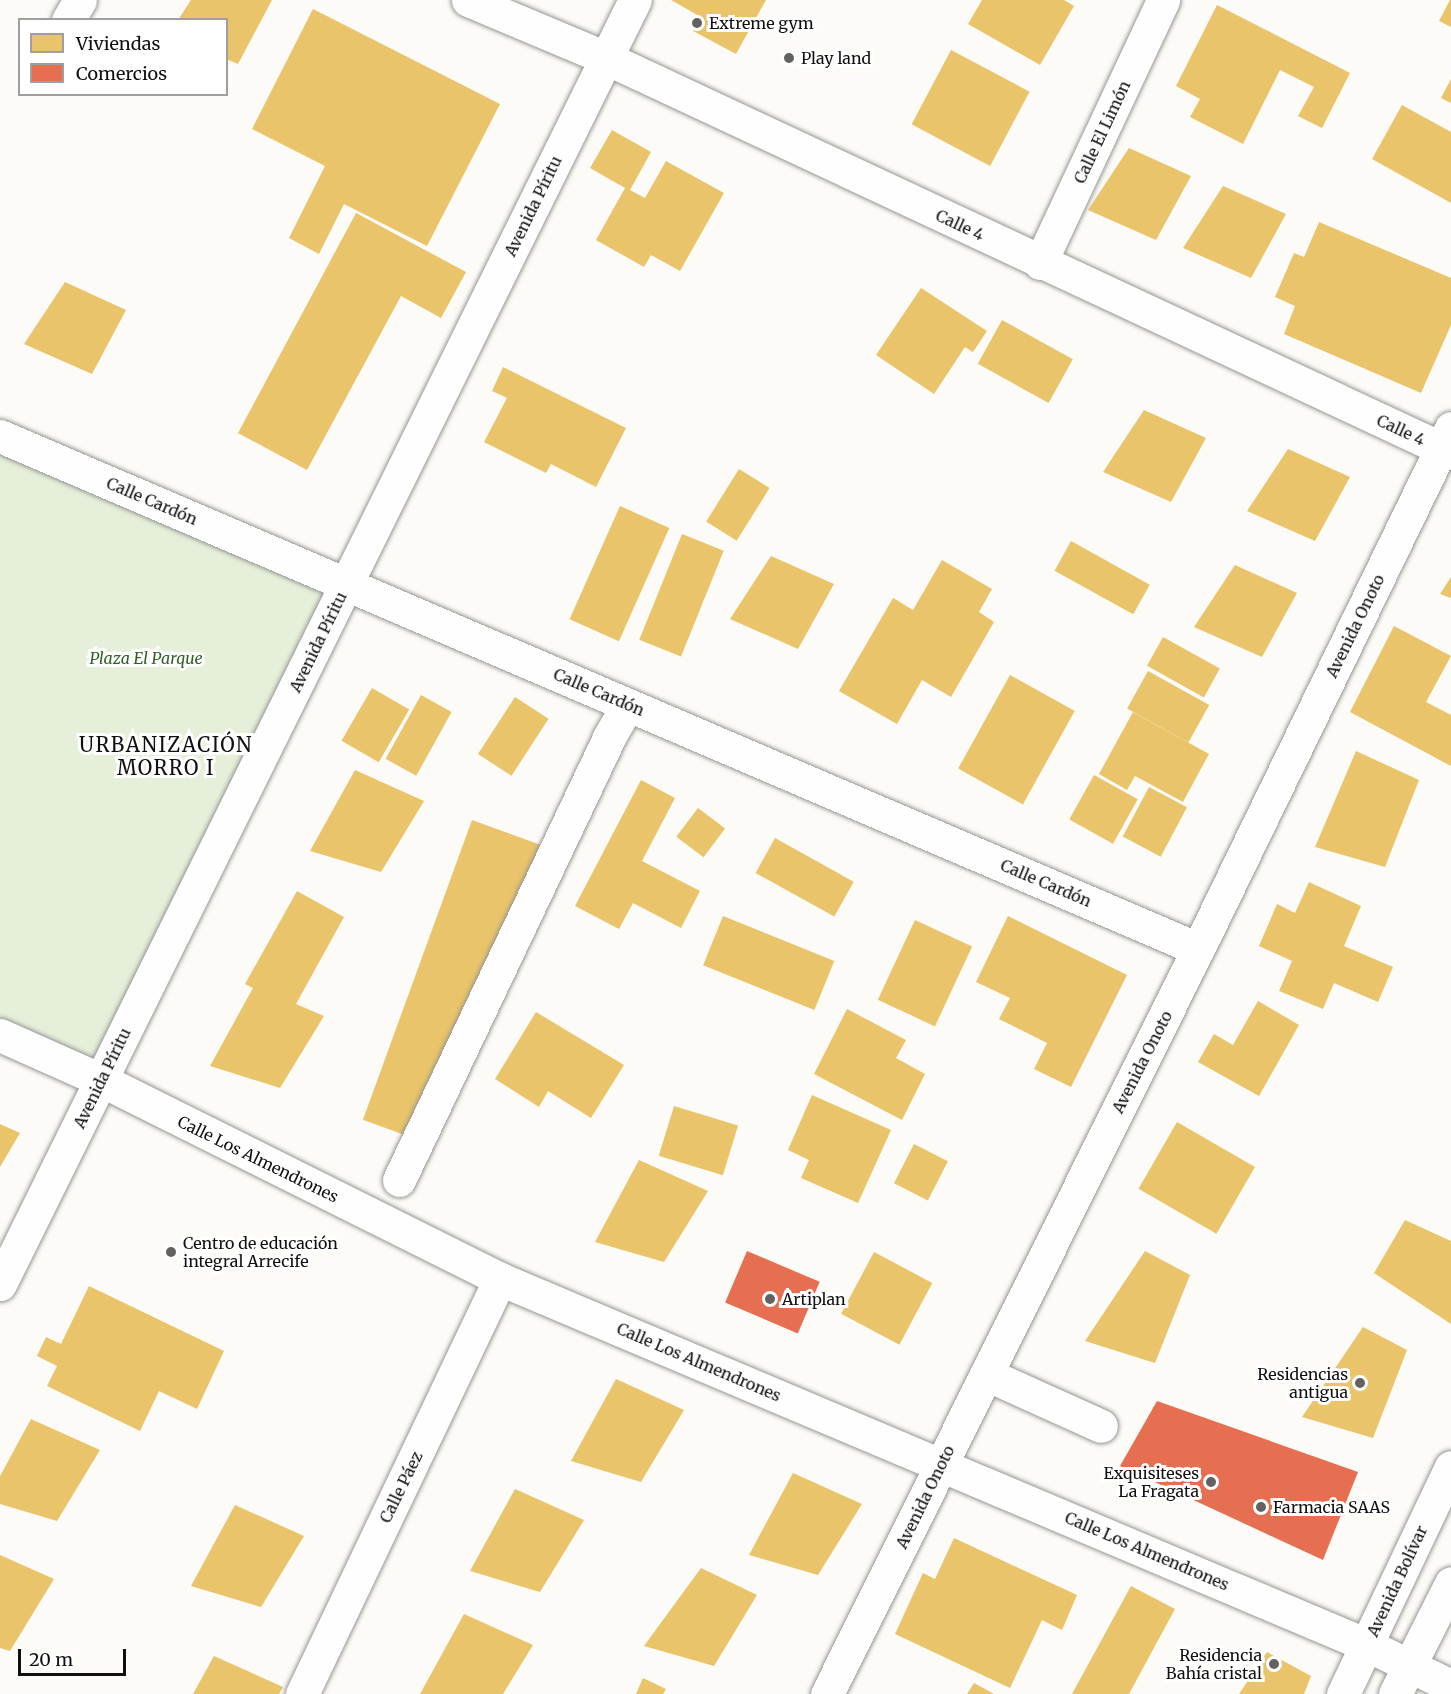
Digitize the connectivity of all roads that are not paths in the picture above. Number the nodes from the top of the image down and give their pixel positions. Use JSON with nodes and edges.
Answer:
{"nodes":[{"id":1,"x":80,"y":0,"type":"edge"},
{"id":2,"x":468,"y":0,"type":"edge"},
{"id":3,"x":635,"y":0,"type":"edge"},
{"id":4,"x":1163,"y":0,"type":"edge"},
{"id":5,"x":69,"y":18,"type":"edge"},
{"id":6,"x":606,"y":58,"type":"junction"},
{"id":7,"x":1040,"y":263,"type":"junction"},
{"id":8,"x":0,"y":436,"type":"edge"},
{"id":9,"x":1448,"y":443,"type":"edge"},
{"id":10,"x":347,"y":584,"type":"junction"},
{"id":11,"x":628,"y":705,"type":"junction"},
{"id":12,"x":1198,"y":949,"type":"junction"},
{"id":13,"x":0,"y":1035,"type":"edge"},
{"id":14,"x":101,"y":1080,"type":"junction"},
{"id":15,"x":399,"y":1180,"type":"dead end"},
{"id":16,"x":500,"y":1279,"type":"junction"},
{"id":17,"x":0,"y":1284,"type":"edge"},
{"id":18,"x":986,"y":1374,"type":"junction"},
{"id":19,"x":1101,"y":1426,"type":"dead end"},
{"id":20,"x":941,"y":1463,"type":"junction"},
{"id":21,"x":1451,"y":1467,"type":"edge"},
{"id":22,"x":1451,"y":1583,"type":"edge"},
{"id":23,"x":1366,"y":1645,"type":"junction"},
{"id":24,"x":1402,"y":1680,"type":"edge"},
{"id":25,"x":1451,"y":1686,"type":"edge"},
{"id":26,"x":302,"y":1694,"type":"edge"},
{"id":27,"x":826,"y":1694,"type":"edge"},
{"id":28,"x":1343,"y":1694,"type":"edge"}],
"edges":[{"from":1,"to":5,"type":"street"},
{"from":2,"to":6,"type":"street","name":"Calle 4"},
{"from":3,"to":6,"type":"street","name":"Avenida Píritu"},
{"from":4,"to":7,"type":"street","name":"Calle El Limón"},
{"from":6,"to":7,"type":"street","name":"Calle 4"},
{"from":6,"to":10,"type":"street","name":"Avenida Píritu"},
{"from":7,"to":9,"type":"street","name":"Calle 4"},
{"from":8,"to":10,"type":"street","name":"Calle Cardón"},
{"from":9,"to":12,"type":"street","name":"Avenida Onoto"},
{"from":10,"to":11,"type":"street","name":"Calle Cardón"},
{"from":10,"to":14,"type":"street","name":"Avenida Píritu"},
{"from":11,"to":12,"type":"street","name":"Calle Cardón"},
{"from":11,"to":15,"type":"street"},
{"from":12,"to":18,"type":"street","name":"Avenida Onoto"},
{"from":13,"to":14,"type":"street","name":"Calle Los Almendrones"},
{"from":14,"to":16,"type":"street","name":"Calle Los Almendrones"},
{"from":14,"to":17,"type":"street","name":"Avenida Píritu"},
{"from":16,"to":20,"type":"street","name":"Calle Los Almendrones"},
{"from":16,"to":26,"type":"street","name":"Calle Páez"},
{"from":18,"to":19,"type":"street"},
{"from":18,"to":20,"type":"street","name":"Avenida Onoto"},
{"from":20,"to":23,"type":"street","name":"Calle Los Almendrones"},
{"from":20,"to":27,"type":"street","name":"Avenida Onoto"},
{"from":21,"to":23,"type":"street","name":"Avenida Bolívar"},
{"from":22,"to":24,"type":"street"},
{"from":23,"to":24,"type":"street","name":"Calle Los Almendrones"},
{"from":23,"to":28,"type":"street","name":"Avenida Bolívar"},
{"from":24,"to":25,"type":"street","name":"Calle Los Almendrones"}]}
